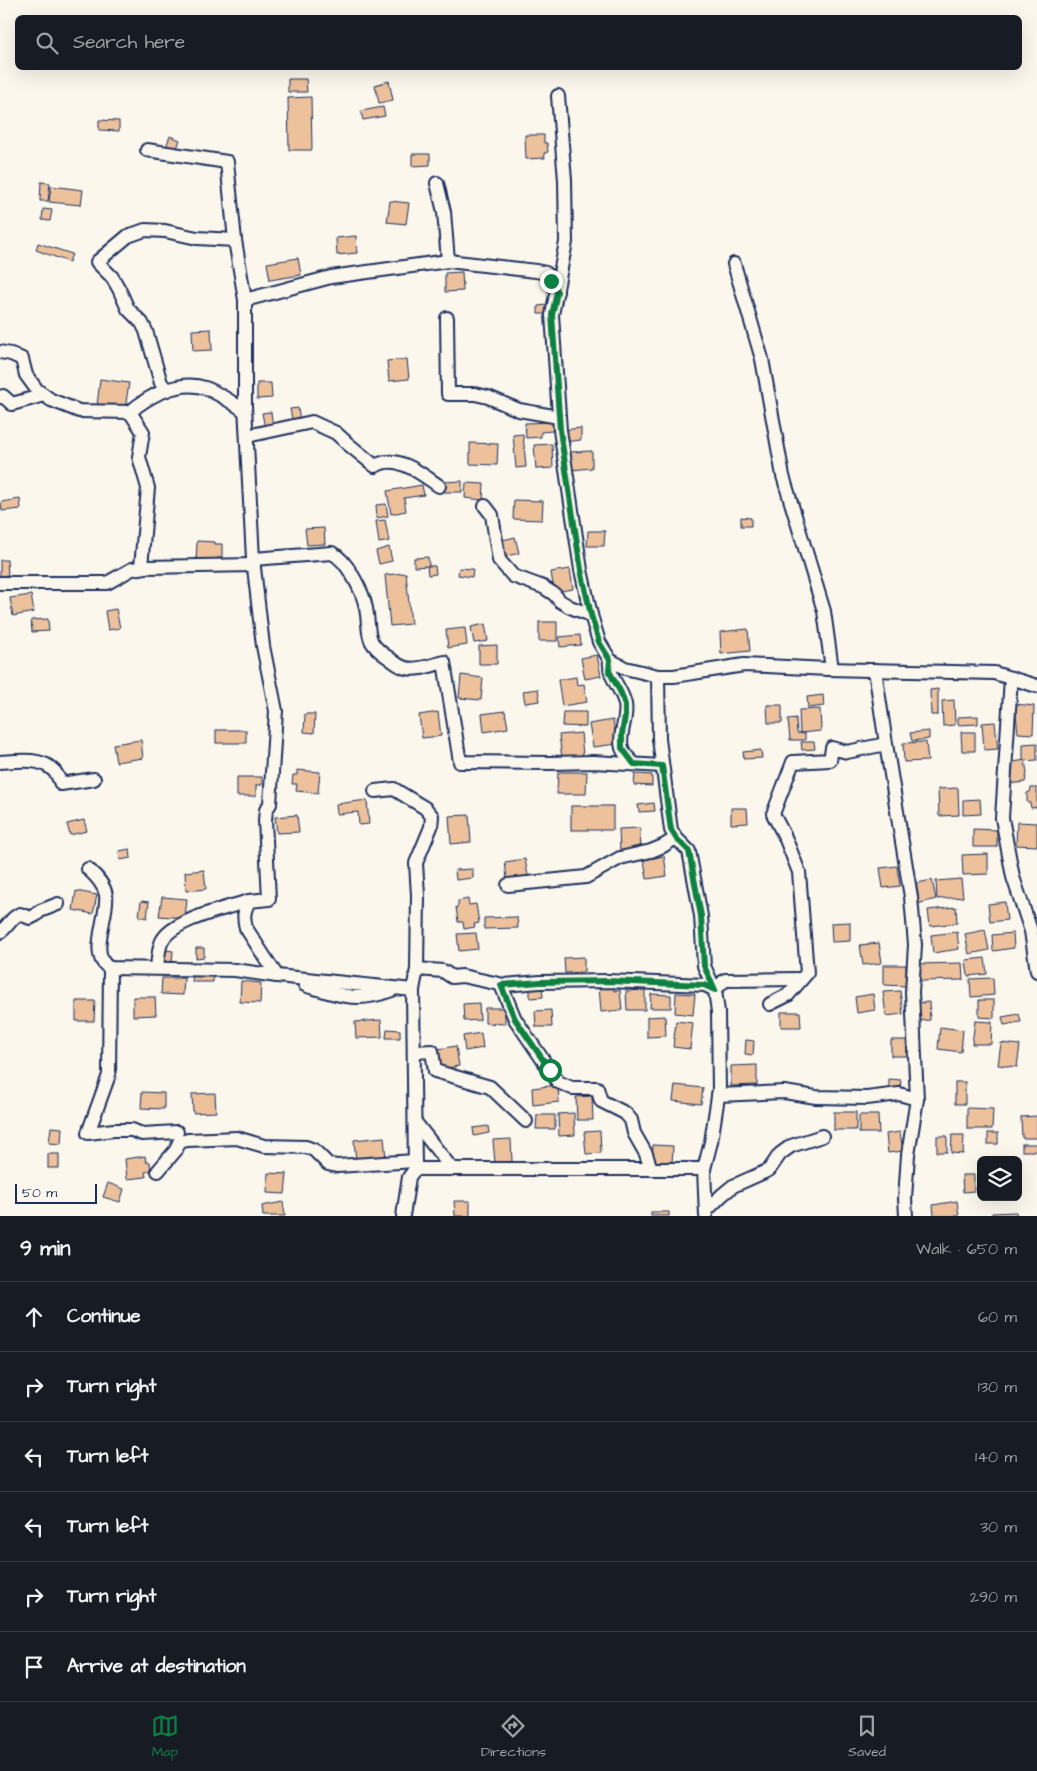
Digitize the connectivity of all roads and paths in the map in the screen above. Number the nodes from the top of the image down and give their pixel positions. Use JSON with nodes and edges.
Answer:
{"nodes":[{"id":1,"x":558,"y":96,"type":"dead end"},
{"id":2,"x":147,"y":150,"type":"dead end"},
{"id":3,"x":437,"y":183,"type":"dead end"},
{"id":4,"x":235,"y":240,"type":"junction"},
{"id":5,"x":448,"y":261,"type":"junction"},
{"id":6,"x":734,"y":264,"type":"dead end"},
{"id":7,"x":557,"y":292,"type":"junction"},
{"id":8,"x":244,"y":300,"type":"junction"},
{"id":9,"x":447,"y":318,"type":"dead end"},
{"id":10,"x":0,"y":352,"type":"edge"},
{"id":11,"x":167,"y":390,"type":"junction"},
{"id":12,"x":44,"y":395,"type":"junction"},
{"id":13,"x":0,"y":397,"type":"edge"},
{"id":14,"x":246,"y":411,"type":"junction"},
{"id":15,"x":130,"y":412,"type":"junction"},
{"id":16,"x":559,"y":417,"type":"junction"},
{"id":17,"x":247,"y":436,"type":"junction"},
{"id":18,"x":439,"y":486,"type":"dead end"},
{"id":19,"x":485,"y":506,"type":"dead end"},
{"id":20,"x":254,"y":562,"type":"junction"},
{"id":21,"x":141,"y":567,"type":"junction"},
{"id":22,"x":0,"y":583,"type":"edge"},
{"id":23,"x":591,"y":615,"type":"junction"},
{"id":24,"x":610,"y":660,"type":"junction"},
{"id":25,"x":832,"y":669,"type":"junction"},
{"id":26,"x":875,"y":670,"type":"junction"},
{"id":27,"x":658,"y":676,"type":"junction"},
{"id":28,"x":1010,"y":678,"type":"junction"},
{"id":29,"x":1037,"y":686,"type":"edge"},
{"id":30,"x":886,"y":744,"type":"junction"},
{"id":31,"x":0,"y":762,"type":"edge"},
{"id":32,"x":634,"y":764,"type":"junction"},
{"id":33,"x":662,"y":766,"type":"junction"},
{"id":34,"x":94,"y":779,"type":"dead end"},
{"id":35,"x":375,"y":792,"type":"dead end"},
{"id":36,"x":676,"y":838,"type":"junction"},
{"id":37,"x":88,"y":869,"type":"dead end"},
{"id":38,"x":508,"y":885,"type":"dead end"},
{"id":39,"x":249,"y":901,"type":"junction"},
{"id":40,"x":58,"y":904,"type":"dead end"},
{"id":41,"x":0,"y":932,"type":"edge"},
{"id":42,"x":110,"y":968,"type":"junction"},
{"id":43,"x":157,"y":968,"type":"junction"},
{"id":44,"x":417,"y":969,"type":"junction"},
{"id":45,"x":1037,"y":971,"type":"edge"},
{"id":46,"x":277,"y":976,"type":"junction"},
{"id":47,"x":801,"y":979,"type":"junction"},
{"id":48,"x":501,"y":985,"type":"junction"},
{"id":49,"x":414,"y":990,"type":"junction"},
{"id":50,"x":715,"y":990,"type":"junction"},
{"id":51,"x":770,"y":1004,"type":"dead end"},
{"id":52,"x":414,"y":1052,"type":"junction"},
{"id":53,"x":718,"y":1095,"type":"junction"},
{"id":54,"x":917,"y":1099,"type":"junction"},
{"id":55,"x":526,"y":1121,"type":"dead end"},
{"id":56,"x":415,"y":1122,"type":"junction"},
{"id":57,"x":177,"y":1132,"type":"dead end"},
{"id":58,"x":822,"y":1136,"type":"dead end"},
{"id":59,"x":415,"y":1165,"type":"junction"},
{"id":60,"x":452,"y":1169,"type":"junction"},
{"id":61,"x":651,"y":1169,"type":"junction"},
{"id":62,"x":704,"y":1169,"type":"junction"},
{"id":63,"x":158,"y":1171,"type":"dead end"},
{"id":64,"x":706,"y":1214,"type":"edge"},
{"id":65,"x":403,"y":1216,"type":"edge"},
{"id":66,"x":906,"y":1216,"type":"edge"}],
"edges":[{"from":1,"to":7,"type":"street"},
{"from":2,"to":4,"type":"street"},
{"from":3,"to":5,"type":"street"},
{"from":4,"to":8,"type":"street"},
{"from":4,"to":11,"type":"street"},
{"from":5,"to":7,"type":"street"},
{"from":5,"to":8,"type":"street"},
{"from":6,"to":25,"type":"street"},
{"from":7,"to":16,"type":"street"},
{"from":8,"to":14,"type":"street"},
{"from":9,"to":16,"type":"street"},
{"from":10,"to":12,"type":"street"},
{"from":11,"to":14,"type":"street"},
{"from":11,"to":15,"type":"street"},
{"from":12,"to":13,"type":"street"},
{"from":12,"to":15,"type":"street"},
{"from":14,"to":17,"type":"street"},
{"from":15,"to":21,"type":"street"},
{"from":16,"to":23,"type":"street"},
{"from":17,"to":18,"type":"street"},
{"from":17,"to":20,"type":"street"},
{"from":19,"to":23,"type":"street"},
{"from":20,"to":21,"type":"street"},
{"from":20,"to":32,"type":"street"},
{"from":20,"to":39,"type":"street"},
{"from":21,"to":22,"type":"street"},
{"from":23,"to":24,"type":"street"},
{"from":24,"to":27,"type":"street"},
{"from":24,"to":32,"type":"street"},
{"from":25,"to":26,"type":"street"},
{"from":25,"to":27,"type":"street"},
{"from":26,"to":28,"type":"street"},
{"from":26,"to":30,"type":"street"},
{"from":27,"to":33,"type":"street"},
{"from":28,"to":29,"type":"street"},
{"from":28,"to":45,"type":"street"},
{"from":30,"to":47,"type":"street"},
{"from":30,"to":54,"type":"street"},
{"from":31,"to":34,"type":"street"},
{"from":32,"to":33,"type":"street"},
{"from":33,"to":36,"type":"street"},
{"from":35,"to":44,"type":"street"},
{"from":36,"to":38,"type":"street"},
{"from":36,"to":50,"type":"street"},
{"from":37,"to":42,"type":"street"},
{"from":39,"to":43,"type":"street"},
{"from":39,"to":46,"type":"street"},
{"from":40,"to":41,"type":"street"},
{"from":42,"to":43,"type":"street"},
{"from":42,"to":57,"type":"street"},
{"from":43,"to":46,"type":"street"},
{"from":44,"to":48,"type":"street"},
{"from":44,"to":49,"type":"street"},
{"from":46,"to":49,"type":"street"},
{"from":47,"to":50,"type":"street"},
{"from":47,"to":51,"type":"street"},
{"from":48,"to":50,"type":"street"},
{"from":48,"to":61,"type":"street"},
{"from":49,"to":52,"type":"street"},
{"from":50,"to":53,"type":"street"},
{"from":52,"to":55,"type":"street"},
{"from":52,"to":56,"type":"street"},
{"from":53,"to":54,"type":"street"},
{"from":53,"to":62,"type":"street"},
{"from":54,"to":66,"type":"street"},
{"from":56,"to":59,"type":"street"},
{"from":56,"to":60,"type":"street"},
{"from":58,"to":64,"type":"street"},
{"from":59,"to":60,"type":"street"},
{"from":59,"to":63,"type":"street"},
{"from":59,"to":65,"type":"street"},
{"from":60,"to":61,"type":"street"},
{"from":61,"to":62,"type":"street"},
{"from":62,"to":64,"type":"street"}]}
